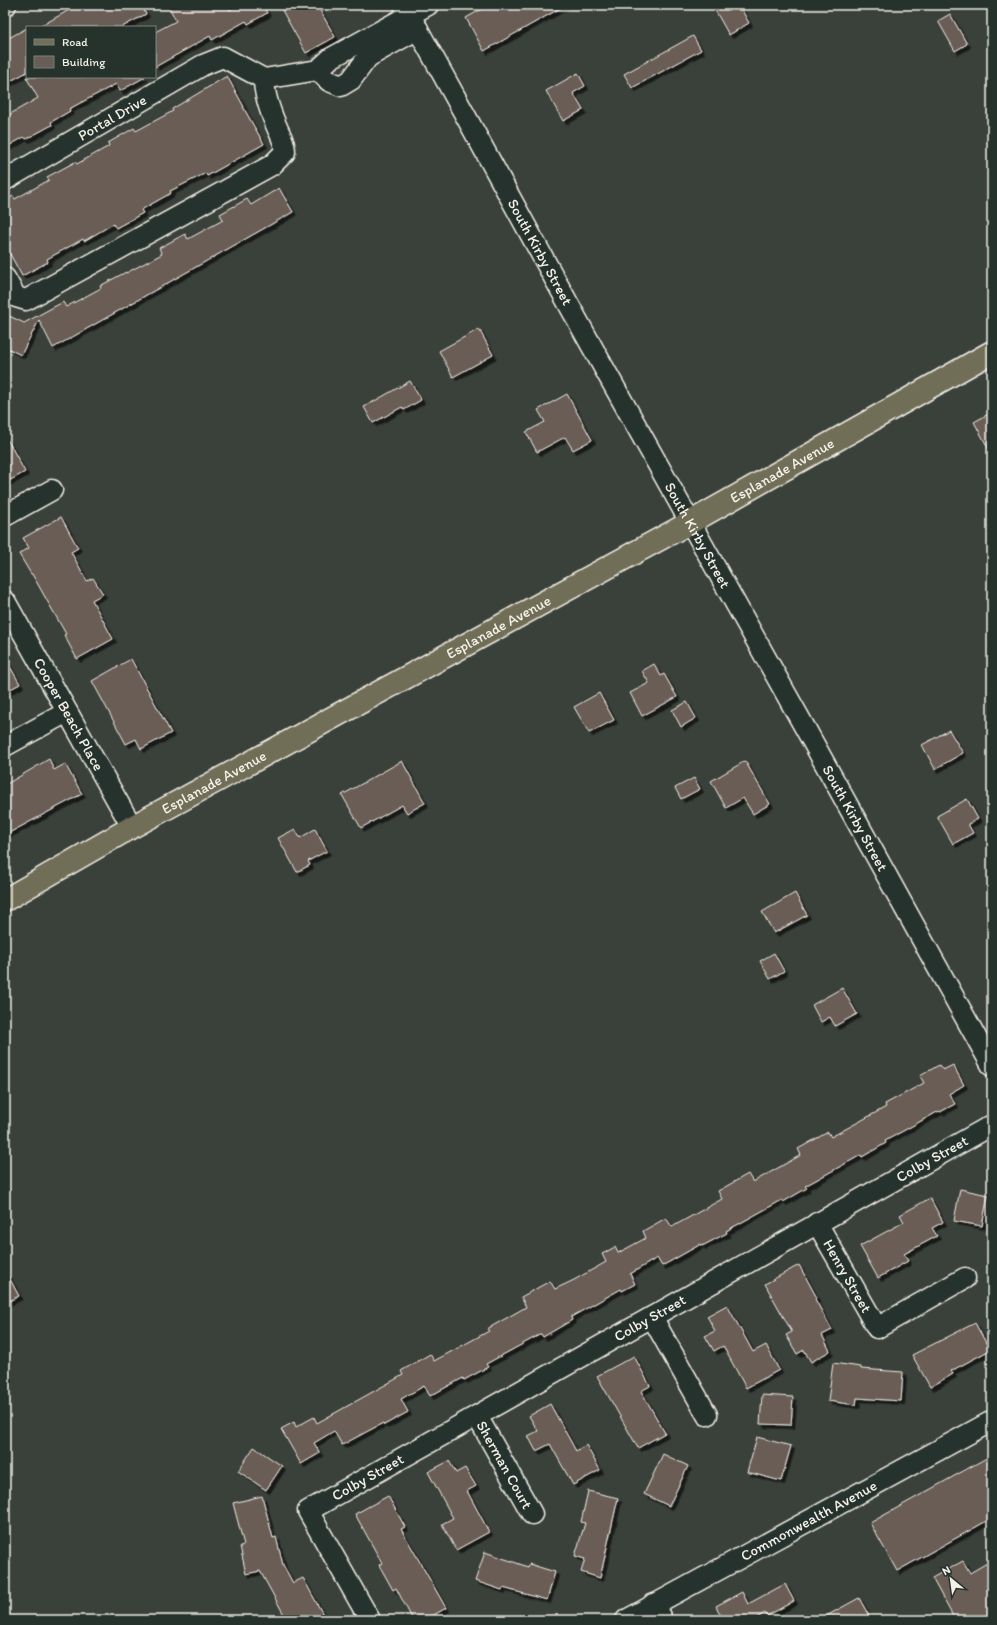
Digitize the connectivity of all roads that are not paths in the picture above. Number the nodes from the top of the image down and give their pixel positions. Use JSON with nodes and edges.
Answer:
{"nodes":[{"id":1,"x":428,"y":5,"type":"edge"},
{"id":2,"x":411,"y":17,"type":"edge"},
{"id":3,"x":318,"y":70,"type":"junction"},
{"id":4,"x":264,"y":79,"type":"junction"},
{"id":5,"x":5,"y":180,"type":"edge"},
{"id":6,"x":5,"y":278,"type":"edge"},
{"id":7,"x":992,"y":352,"type":"edge"},
{"id":8,"x":52,"y":490,"type":"dead end"},
{"id":9,"x":5,"y":516,"type":"edge"},
{"id":10,"x":691,"y":522,"type":"junction"},
{"id":11,"x":5,"y":601,"type":"edge"},
{"id":12,"x":67,"y":712,"type":"junction"},
{"id":13,"x":5,"y":746,"type":"edge"},
{"id":14,"x":132,"y":827,"type":"junction"},
{"id":15,"x":5,"y":900,"type":"edge"},
{"id":16,"x":992,"y":1066,"type":"edge"},
{"id":17,"x":992,"y":1125,"type":"edge"},
{"id":18,"x":818,"y":1223,"type":"junction"},
{"id":19,"x":966,"y":1278,"type":"dead end"},
{"id":20,"x":652,"y":1317,"type":"junction"},
{"id":21,"x":707,"y":1415,"type":"dead end"},
{"id":22,"x":476,"y":1416,"type":"junction"},
{"id":23,"x":992,"y":1421,"type":"edge"},
{"id":24,"x":532,"y":1514,"type":"dead end"},
{"id":25,"x":658,"y":1612,"type":"edge"},
{"id":26,"x":370,"y":1620,"type":"edge"},
{"id":27,"x":626,"y":1620,"type":"edge"}],
"edges":[{"from":1,"to":2,"type":"street"},
{"from":2,"to":3,"type":"street"},
{"from":2,"to":3,"type":"street"},
{"from":2,"to":10,"type":"street","name":"South Kirby Street"},
{"from":3,"to":4,"type":"street"},
{"from":4,"to":5,"type":"street","name":"Portal Drive"},
{"from":4,"to":6,"type":"street"},
{"from":7,"to":10,"type":"main road","name":"Esplanade Avenue"},
{"from":8,"to":9,"type":"street"},
{"from":10,"to":14,"type":"main road","name":"Esplanade Avenue"},
{"from":10,"to":16,"type":"street","name":"South Kirby Street"},
{"from":11,"to":12,"type":"street","name":"Cooper Beach Place"},
{"from":12,"to":13,"type":"street"},
{"from":12,"to":14,"type":"street","name":"Cooper Beach Place"},
{"from":14,"to":15,"type":"main road","name":"Esplanade Avenue"},
{"from":17,"to":18,"type":"street","name":"Colby Street"},
{"from":18,"to":19,"type":"street","name":"Henry Street"},
{"from":18,"to":20,"type":"street","name":"Colby Street"},
{"from":20,"to":21,"type":"street"},
{"from":20,"to":22,"type":"street","name":"Colby Street"},
{"from":22,"to":24,"type":"street","name":"Sherman Court"},
{"from":22,"to":26,"type":"street","name":"Colby Street"},
{"from":23,"to":25,"type":"street","name":"Commonwealth Avenue"},
{"from":25,"to":27,"type":"street","name":"Commonwealth Avenue"}]}
